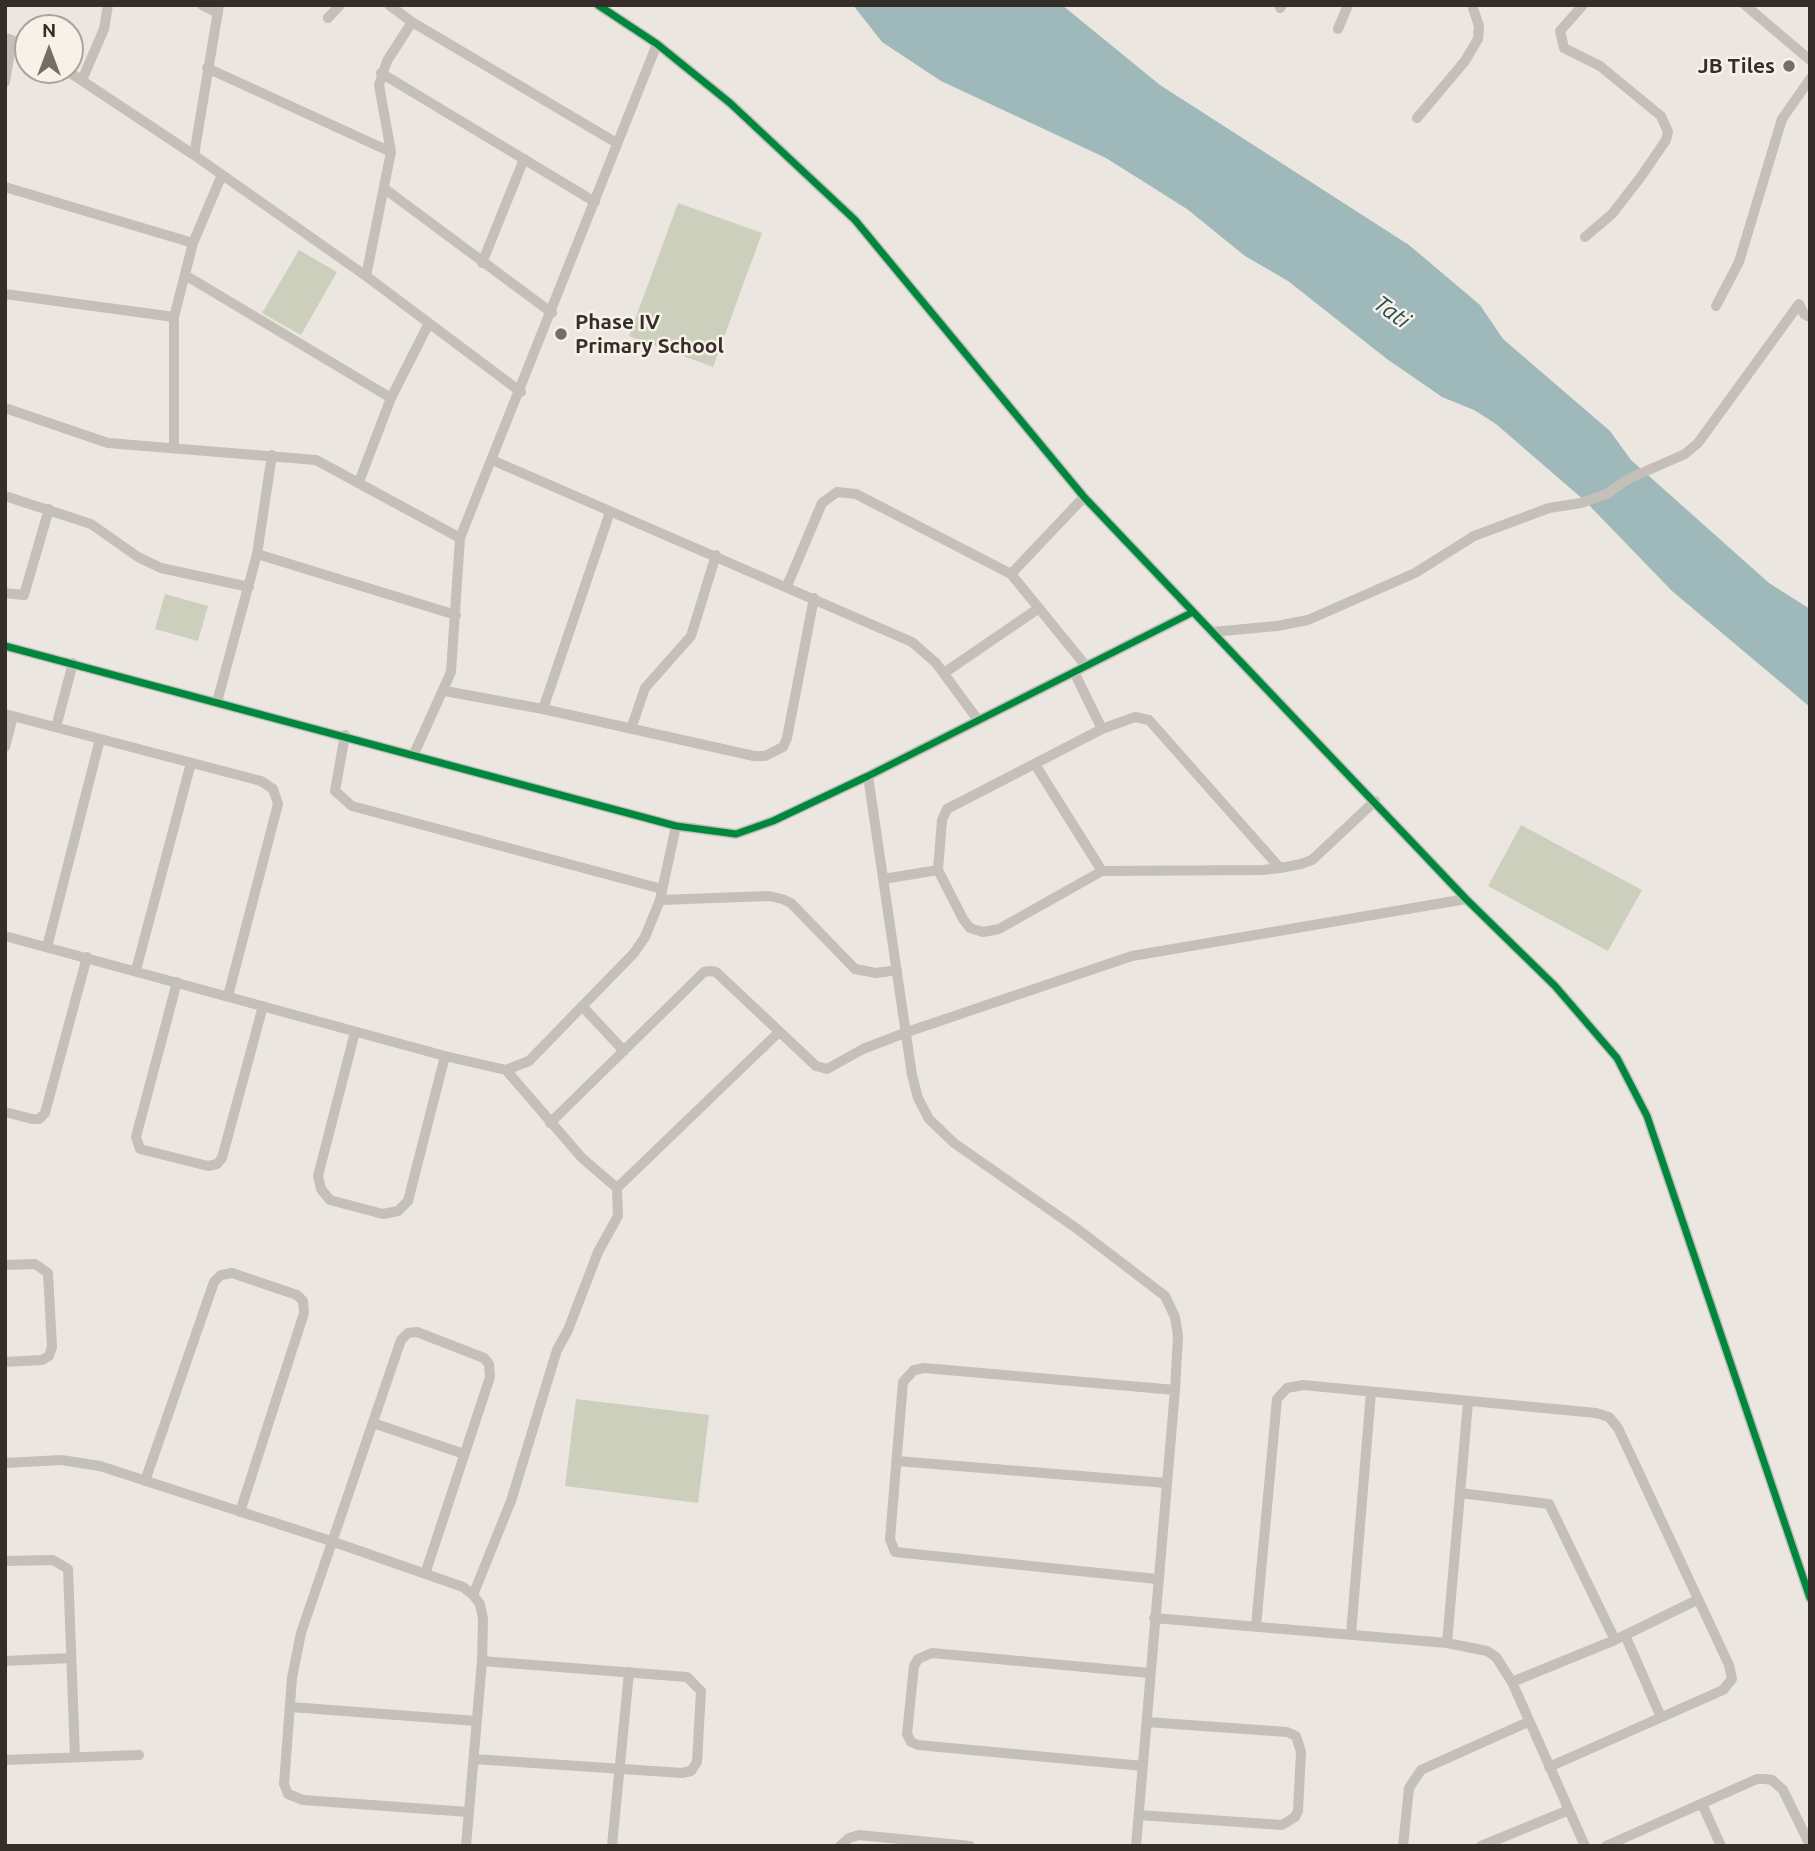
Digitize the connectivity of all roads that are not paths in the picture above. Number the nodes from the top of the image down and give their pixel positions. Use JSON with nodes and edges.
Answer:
{"nodes":[{"id":1,"x":202,"y":5,"type":"edge"},
{"id":2,"x":340,"y":5,"type":"edge"},
{"id":3,"x":389,"y":5,"type":"edge"},
{"id":4,"x":598,"y":5,"type":"edge"},
{"id":5,"x":1348,"y":5,"type":"edge"},
{"id":6,"x":1472,"y":5,"type":"edge"},
{"id":7,"x":1583,"y":5,"type":"edge"},
{"id":8,"x":1745,"y":5,"type":"edge"},
{"id":9,"x":106,"y":6,"type":"edge"},
{"id":10,"x":218,"y":9,"type":"edge"},
{"id":11,"x":328,"y":18,"type":"dead end"},
{"id":12,"x":412,"y":22,"type":"junction"},
{"id":13,"x":1338,"y":29,"type":"dead end"},
{"id":14,"x":8,"y":39,"type":"edge"},
{"id":15,"x":657,"y":44,"type":"junction"},
{"id":16,"x":1809,"y":57,"type":"edge"},
{"id":17,"x":207,"y":68,"type":"junction"},
{"id":18,"x":381,"y":73,"type":"junction"},
{"id":19,"x":84,"y":75,"type":"edge"},
{"id":20,"x":1810,"y":79,"type":"edge"},
{"id":21,"x":84,"y":81,"type":"edge"},
{"id":22,"x":5,"y":82,"type":"edge"},
{"id":23,"x":1417,"y":118,"type":"dead end"},
{"id":24,"x":615,"y":142,"type":"junction"},
{"id":25,"x":391,"y":152,"type":"junction"},
{"id":26,"x":194,"y":155,"type":"junction"},
{"id":27,"x":524,"y":159,"type":"junction"},
{"id":28,"x":221,"y":177,"type":"junction"},
{"id":29,"x":5,"y":187,"type":"edge"},
{"id":30,"x":385,"y":189,"type":"junction"},
{"id":31,"x":595,"y":202,"type":"junction"},
{"id":32,"x":1585,"y":237,"type":"dead end"},
{"id":33,"x":193,"y":243,"type":"junction"},
{"id":34,"x":482,"y":264,"type":"junction"},
{"id":35,"x":185,"y":275,"type":"junction"},
{"id":36,"x":366,"y":276,"type":"junction"},
{"id":37,"x":5,"y":294,"type":"edge"},
{"id":38,"x":1716,"y":306,"type":"dead end"},
{"id":39,"x":552,"y":313,"type":"junction"},
{"id":40,"x":174,"y":317,"type":"junction"},
{"id":41,"x":1810,"y":317,"type":"edge"},
{"id":42,"x":428,"y":325,"type":"junction"},
{"id":43,"x":520,"y":392,"type":"junction"},
{"id":44,"x":391,"y":398,"type":"junction"},
{"id":45,"x":5,"y":408,"type":"edge"},
{"id":46,"x":174,"y":448,"type":"junction"},
{"id":47,"x":272,"y":454,"type":"junction"},
{"id":48,"x":492,"y":460,"type":"junction"},
{"id":49,"x":359,"y":482,"type":"junction"},
{"id":50,"x":5,"y":496,"type":"edge"},
{"id":51,"x":1084,"y":497,"type":"junction"},
{"id":52,"x":49,"y":509,"type":"junction"},
{"id":53,"x":610,"y":512,"type":"junction"},
{"id":54,"x":460,"y":538,"type":"junction"},
{"id":55,"x":257,"y":554,"type":"junction"},
{"id":56,"x":716,"y":555,"type":"junction"},
{"id":57,"x":1012,"y":574,"type":"junction"},
{"id":58,"x":787,"y":586,"type":"junction"},
{"id":59,"x":249,"y":587,"type":"junction"},
{"id":60,"x":5,"y":593,"type":"edge"},
{"id":61,"x":814,"y":598,"type":"junction"},
{"id":62,"x":1039,"y":608,"type":"junction"},
{"id":63,"x":1193,"y":612,"type":"junction"},
{"id":64,"x":456,"y":615,"type":"junction"},
{"id":65,"x":1212,"y":632,"type":"junction"},
{"id":66,"x":5,"y":646,"type":"edge"},
{"id":67,"x":74,"y":663,"type":"junction"},
{"id":68,"x":1086,"y":666,"type":"junction"},
{"id":69,"x":1074,"y":672,"type":"junction"},
{"id":70,"x":944,"y":673,"type":"junction"},
{"id":71,"x":444,"y":691,"type":"junction"},
{"id":72,"x":217,"y":702,"type":"junction"},
{"id":73,"x":543,"y":709,"type":"junction"},
{"id":74,"x":9,"y":715,"type":"edge"},
{"id":75,"x":978,"y":720,"type":"junction"},
{"id":76,"x":56,"y":727,"type":"junction"},
{"id":77,"x":631,"y":729,"type":"junction"},
{"id":78,"x":1102,"y":729,"type":"junction"},
{"id":79,"x":345,"y":735,"type":"junction"},
{"id":80,"x":100,"y":739,"type":"junction"},
{"id":81,"x":5,"y":747,"type":"edge"},
{"id":82,"x":414,"y":754,"type":"junction"},
{"id":83,"x":191,"y":763,"type":"junction"},
{"id":84,"x":1036,"y":766,"type":"junction"},
{"id":85,"x":868,"y":776,"type":"junction"},
{"id":86,"x":1375,"y":801,"type":"junction"},
{"id":87,"x":676,"y":826,"type":"junction"},
{"id":88,"x":1280,"y":868,"type":"junction"},
{"id":89,"x":938,"y":870,"type":"junction"},
{"id":90,"x":1102,"y":871,"type":"junction"},
{"id":91,"x":883,"y":879,"type":"junction"},
{"id":92,"x":661,"y":894,"type":"junction"},
{"id":93,"x":1466,"y":899,"type":"junction"},
{"id":94,"x":5,"y":936,"type":"edge"},
{"id":95,"x":47,"y":947,"type":"junction"},
{"id":96,"x":87,"y":957,"type":"junction"},
{"id":97,"x":136,"y":970,"type":"junction"},
{"id":98,"x":897,"y":970,"type":"junction"},
{"id":99,"x":177,"y":982,"type":"junction"},
{"id":100,"x":228,"y":996,"type":"junction"},
{"id":101,"x":263,"y":1006,"type":"junction"},
{"id":102,"x":582,"y":1006,"type":"junction"},
{"id":103,"x":355,"y":1032,"type":"junction"},
{"id":104,"x":779,"y":1032,"type":"junction"},
{"id":105,"x":907,"y":1032,"type":"junction"},
{"id":106,"x":624,"y":1051,"type":"junction"},
{"id":107,"x":445,"y":1056,"type":"junction"},
{"id":108,"x":506,"y":1070,"type":"junction"},
{"id":109,"x":5,"y":1112,"type":"edge"},
{"id":110,"x":550,"y":1123,"type":"junction"},
{"id":111,"x":617,"y":1188,"type":"junction"},
{"id":112,"x":5,"y":1265,"type":"edge"},
{"id":113,"x":5,"y":1362,"type":"edge"},
{"id":114,"x":1175,"y":1390,"type":"junction"},
{"id":115,"x":1371,"y":1392,"type":"junction"},
{"id":116,"x":1468,"y":1402,"type":"junction"},
{"id":117,"x":373,"y":1423,"type":"junction"},
{"id":118,"x":464,"y":1454,"type":"junction"},
{"id":119,"x":897,"y":1461,"type":"junction"},
{"id":120,"x":5,"y":1463,"type":"edge"},
{"id":121,"x":145,"y":1481,"type":"junction"},
{"id":122,"x":1166,"y":1483,"type":"junction"},
{"id":123,"x":1460,"y":1493,"type":"junction"},
{"id":124,"x":240,"y":1512,"type":"junction"},
{"id":125,"x":334,"y":1542,"type":"junction"},
{"id":126,"x":5,"y":1561,"type":"edge"},
{"id":127,"x":425,"y":1574,"type":"junction"},
{"id":128,"x":1157,"y":1579,"type":"junction"},
{"id":129,"x":473,"y":1595,"type":"junction"},
{"id":130,"x":1810,"y":1598,"type":"edge"},
{"id":131,"x":1697,"y":1600,"type":"junction"},
{"id":132,"x":1154,"y":1618,"type":"junction"},
{"id":133,"x":1256,"y":1626,"type":"junction"},
{"id":134,"x":1351,"y":1634,"type":"junction"},
{"id":135,"x":1625,"y":1635,"type":"junction"},
{"id":136,"x":1615,"y":1640,"type":"junction"},
{"id":137,"x":1447,"y":1643,"type":"junction"},
{"id":138,"x":71,"y":1658,"type":"junction"},
{"id":139,"x":5,"y":1661,"type":"edge"},
{"id":140,"x":482,"y":1661,"type":"junction"},
{"id":141,"x":629,"y":1672,"type":"junction"},
{"id":142,"x":1150,"y":1673,"type":"junction"},
{"id":143,"x":1512,"y":1682,"type":"junction"},
{"id":144,"x":291,"y":1707,"type":"junction"},
{"id":145,"x":1661,"y":1717,"type":"junction"},
{"id":146,"x":476,"y":1721,"type":"junction"},
{"id":147,"x":1147,"y":1722,"type":"junction"},
{"id":148,"x":1528,"y":1722,"type":"junction"},
{"id":149,"x":139,"y":1755,"type":"dead end"},
{"id":150,"x":75,"y":1757,"type":"junction"},
{"id":151,"x":474,"y":1759,"type":"junction"},
{"id":152,"x":5,"y":1760,"type":"edge"},
{"id":153,"x":1143,"y":1766,"type":"junction"},
{"id":154,"x":1549,"y":1767,"type":"junction"},
{"id":155,"x":620,"y":1769,"type":"junction"},
{"id":156,"x":1702,"y":1804,"type":"junction"},
{"id":157,"x":1569,"y":1810,"type":"junction"},
{"id":158,"x":468,"y":1812,"type":"junction"},
{"id":159,"x":1139,"y":1815,"type":"junction"},
{"id":160,"x":1810,"y":1845,"type":"edge"},
{"id":161,"x":466,"y":1846,"type":"edge"},
{"id":162,"x":612,"y":1846,"type":"edge"},
{"id":163,"x":840,"y":1846,"type":"edge"},
{"id":164,"x":970,"y":1846,"type":"edge"},
{"id":165,"x":1136,"y":1846,"type":"edge"},
{"id":166,"x":1403,"y":1846,"type":"edge"},
{"id":167,"x":1481,"y":1846,"type":"edge"},
{"id":168,"x":1585,"y":1846,"type":"edge"},
{"id":169,"x":1606,"y":1846,"type":"edge"},
{"id":170,"x":1721,"y":1846,"type":"edge"}],
"edges":[{"from":1,"to":10,"type":"street"},
{"from":2,"to":11,"type":"street"},
{"from":3,"to":12,"type":"street"},
{"from":4,"to":15,"type":"street"},
{"from":5,"to":13,"type":"street"},
{"from":6,"to":23,"type":"street"},
{"from":7,"to":32,"type":"street"},
{"from":8,"to":16,"type":"street"},
{"from":9,"to":19,"type":"street"},
{"from":10,"to":17,"type":"street"},
{"from":12,"to":18,"type":"street"},
{"from":12,"to":24,"type":"street"},
{"from":14,"to":22,"type":"street"},
{"from":15,"to":24,"type":"street"},
{"from":15,"to":51,"type":"street"},
{"from":17,"to":25,"type":"street"},
{"from":17,"to":26,"type":"street"},
{"from":18,"to":25,"type":"street"},
{"from":18,"to":27,"type":"street"},
{"from":20,"to":38,"type":"street"},
{"from":21,"to":26,"type":"street"},
{"from":24,"to":31,"type":"street"},
{"from":25,"to":30,"type":"street"},
{"from":26,"to":28,"type":"street"},
{"from":27,"to":31,"type":"street"},
{"from":27,"to":34,"type":"street"},
{"from":28,"to":33,"type":"street"},
{"from":28,"to":36,"type":"street"},
{"from":29,"to":33,"type":"street"},
{"from":30,"to":34,"type":"street"},
{"from":30,"to":36,"type":"street"},
{"from":31,"to":39,"type":"street"},
{"from":33,"to":35,"type":"street"},
{"from":34,"to":39,"type":"street"},
{"from":35,"to":40,"type":"street"},
{"from":35,"to":44,"type":"street"},
{"from":36,"to":42,"type":"street"},
{"from":37,"to":40,"type":"street"},
{"from":39,"to":43,"type":"street"},
{"from":40,"to":46,"type":"street"},
{"from":41,"to":65,"type":"street"},
{"from":42,"to":43,"type":"street"},
{"from":42,"to":44,"type":"street"},
{"from":43,"to":48,"type":"street"},
{"from":44,"to":49,"type":"street"},
{"from":45,"to":46,"type":"street"},
{"from":46,"to":47,"type":"street"},
{"from":47,"to":49,"type":"street"},
{"from":47,"to":55,"type":"street"},
{"from":48,"to":53,"type":"street"},
{"from":48,"to":54,"type":"street"},
{"from":49,"to":54,"type":"street"},
{"from":50,"to":52,"type":"street"},
{"from":51,"to":57,"type":"street"},
{"from":51,"to":63,"type":"street"},
{"from":52,"to":59,"type":"street"},
{"from":52,"to":60,"type":"street"},
{"from":53,"to":56,"type":"street"},
{"from":53,"to":73,"type":"street"},
{"from":54,"to":64,"type":"street"},
{"from":55,"to":59,"type":"street"},
{"from":55,"to":64,"type":"street"},
{"from":56,"to":58,"type":"street"},
{"from":56,"to":77,"type":"street"},
{"from":57,"to":58,"type":"street"},
{"from":57,"to":62,"type":"street"},
{"from":58,"to":61,"type":"street"},
{"from":59,"to":72,"type":"street"},
{"from":61,"to":70,"type":"street"},
{"from":61,"to":77,"type":"street"},
{"from":62,"to":68,"type":"street"},
{"from":62,"to":70,"type":"street"},
{"from":63,"to":65,"type":"street"},
{"from":63,"to":68,"type":"street"},
{"from":64,"to":71,"type":"street"},
{"from":65,"to":86,"type":"street"},
{"from":66,"to":67,"type":"street"},
{"from":67,"to":72,"type":"street"},
{"from":67,"to":76,"type":"street"},
{"from":68,"to":69,"type":"street"},
{"from":69,"to":75,"type":"street"},
{"from":69,"to":78,"type":"street"},
{"from":70,"to":75,"type":"street"},
{"from":71,"to":73,"type":"street"},
{"from":71,"to":82,"type":"street"},
{"from":72,"to":79,"type":"street"},
{"from":73,"to":77,"type":"street"},
{"from":74,"to":76,"type":"street"},
{"from":74,"to":81,"type":"street"},
{"from":75,"to":85,"type":"street"},
{"from":76,"to":80,"type":"street"},
{"from":78,"to":84,"type":"street"},
{"from":78,"to":88,"type":"street"},
{"from":79,"to":82,"type":"street"},
{"from":79,"to":92,"type":"street"},
{"from":80,"to":83,"type":"street"},
{"from":80,"to":95,"type":"street"},
{"from":82,"to":87,"type":"street"},
{"from":83,"to":97,"type":"street"},
{"from":83,"to":100,"type":"street"},
{"from":84,"to":89,"type":"street"},
{"from":84,"to":90,"type":"street"},
{"from":85,"to":87,"type":"street"},
{"from":85,"to":91,"type":"street"},
{"from":86,"to":88,"type":"street"},
{"from":86,"to":93,"type":"street"},
{"from":87,"to":92,"type":"street"},
{"from":88,"to":90,"type":"street"},
{"from":89,"to":90,"type":"street"},
{"from":89,"to":91,"type":"street"},
{"from":91,"to":98,"type":"street"},
{"from":92,"to":98,"type":"street"},
{"from":92,"to":102,"type":"street"},
{"from":93,"to":105,"type":"street"},
{"from":93,"to":130,"type":"street"},
{"from":94,"to":95,"type":"street"},
{"from":95,"to":96,"type":"street"},
{"from":96,"to":97,"type":"street"},
{"from":96,"to":109,"type":"street"},
{"from":97,"to":99,"type":"street"},
{"from":98,"to":105,"type":"street"},
{"from":99,"to":100,"type":"street"},
{"from":99,"to":101,"type":"street"},
{"from":100,"to":101,"type":"street"},
{"from":101,"to":103,"type":"street"},
{"from":102,"to":106,"type":"street"},
{"from":102,"to":108,"type":"street"},
{"from":103,"to":107,"type":"street"},
{"from":103,"to":107,"type":"street"},
{"from":104,"to":105,"type":"street"},
{"from":104,"to":106,"type":"street"},
{"from":104,"to":111,"type":"street"},
{"from":105,"to":114,"type":"street"},
{"from":106,"to":110,"type":"street"},
{"from":107,"to":108,"type":"street"},
{"from":108,"to":110,"type":"street"},
{"from":110,"to":111,"type":"street"},
{"from":111,"to":129,"type":"street"},
{"from":112,"to":113,"type":"street"},
{"from":114,"to":119,"type":"street"},
{"from":114,"to":122,"type":"street"},
{"from":115,"to":116,"type":"street"},
{"from":115,"to":133,"type":"street"},
{"from":115,"to":134,"type":"street"},
{"from":116,"to":123,"type":"street"},
{"from":116,"to":131,"type":"street"},
{"from":117,"to":118,"type":"street"},
{"from":117,"to":118,"type":"street"},
{"from":117,"to":125,"type":"street"},
{"from":118,"to":127,"type":"street"},
{"from":119,"to":122,"type":"street"},
{"from":119,"to":128,"type":"street"},
{"from":120,"to":121,"type":"street"},
{"from":121,"to":124,"type":"street"},
{"from":121,"to":124,"type":"street"},
{"from":122,"to":128,"type":"street"},
{"from":123,"to":136,"type":"street"},
{"from":123,"to":137,"type":"street"},
{"from":124,"to":125,"type":"street"},
{"from":125,"to":127,"type":"street"},
{"from":125,"to":144,"type":"street"},
{"from":126,"to":138,"type":"street"},
{"from":127,"to":129,"type":"street"},
{"from":128,"to":132,"type":"street"},
{"from":129,"to":140,"type":"street"},
{"from":131,"to":135,"type":"street"},
{"from":131,"to":145,"type":"street"},
{"from":132,"to":133,"type":"street"},
{"from":132,"to":142,"type":"street"},
{"from":133,"to":134,"type":"street"},
{"from":134,"to":137,"type":"street"},
{"from":135,"to":136,"type":"street"},
{"from":135,"to":145,"type":"street"},
{"from":136,"to":143,"type":"street"},
{"from":137,"to":143,"type":"street"},
{"from":138,"to":139,"type":"street"},
{"from":138,"to":150,"type":"street"},
{"from":140,"to":141,"type":"street"},
{"from":140,"to":146,"type":"street"},
{"from":141,"to":155,"type":"street"},
{"from":141,"to":155,"type":"street"},
{"from":142,"to":147,"type":"street"},
{"from":142,"to":153,"type":"street"},
{"from":143,"to":148,"type":"street"},
{"from":144,"to":146,"type":"street"},
{"from":144,"to":158,"type":"street"},
{"from":145,"to":154,"type":"street"},
{"from":146,"to":151,"type":"street"},
{"from":147,"to":153,"type":"street"},
{"from":147,"to":159,"type":"street"},
{"from":148,"to":154,"type":"street"},
{"from":148,"to":166,"type":"street"},
{"from":149,"to":150,"type":"street"},
{"from":150,"to":152,"type":"street"},
{"from":151,"to":155,"type":"street"},
{"from":151,"to":158,"type":"street"},
{"from":153,"to":159,"type":"street"},
{"from":154,"to":157,"type":"street"},
{"from":155,"to":162,"type":"street"},
{"from":156,"to":160,"type":"street"},
{"from":156,"to":169,"type":"street"},
{"from":156,"to":170,"type":"street"},
{"from":157,"to":167,"type":"street"},
{"from":157,"to":168,"type":"street"},
{"from":158,"to":161,"type":"street"},
{"from":159,"to":165,"type":"street"},
{"from":163,"to":164,"type":"street"}]}
